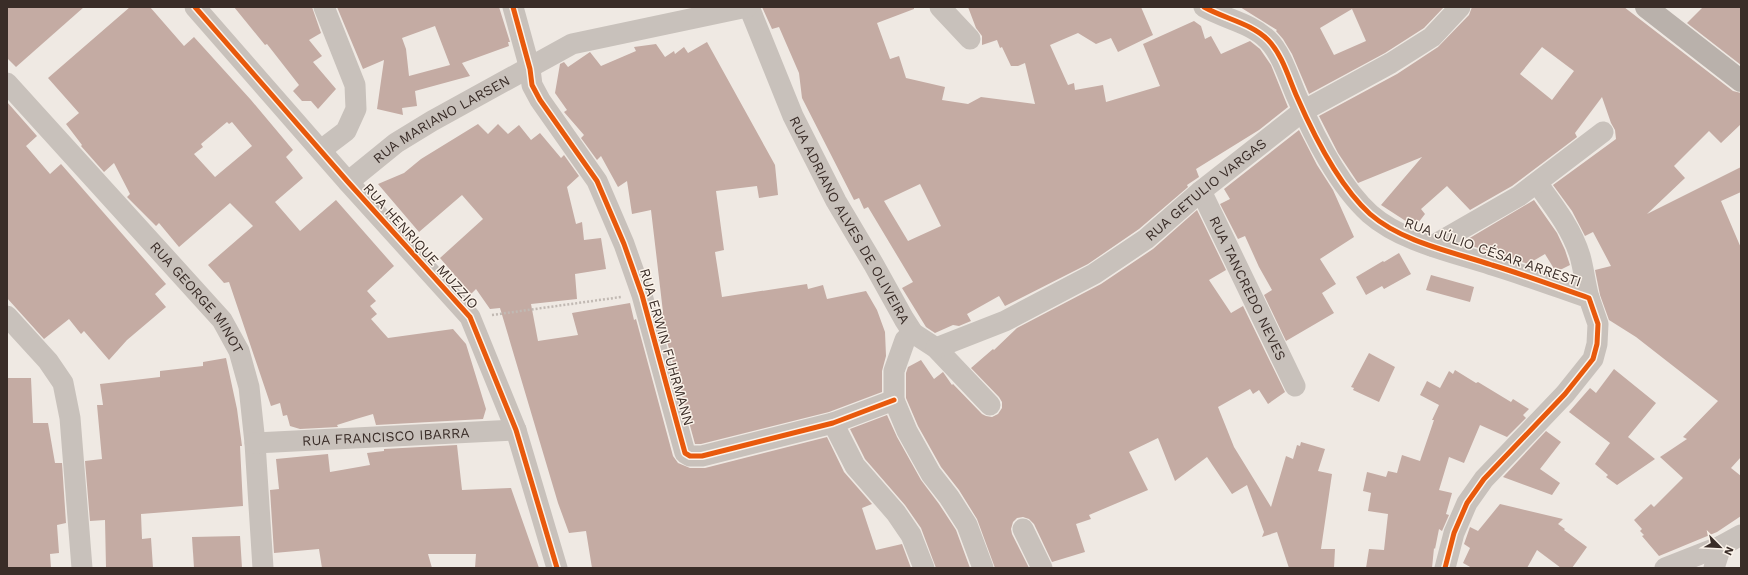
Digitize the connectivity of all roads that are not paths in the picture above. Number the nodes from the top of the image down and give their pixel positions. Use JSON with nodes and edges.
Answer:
{"nodes":[{"id":1,"x":196,"y":7,"type":"edge"},
{"id":2,"x":324,"y":7,"type":"edge"},
{"id":3,"x":514,"y":7,"type":"edge"},
{"id":4,"x":748,"y":7,"type":"edge"},
{"id":5,"x":940,"y":7,"type":"edge"},
{"id":6,"x":1204,"y":7,"type":"edge"},
{"id":7,"x":1460,"y":7,"type":"edge"},
{"id":8,"x":1647,"y":7,"type":"edge"},
{"id":9,"x":970,"y":39,"type":"dead end"},
{"id":10,"x":530,"y":69,"type":"junction"},
{"id":11,"x":1741,"y":80,"type":"edge"},
{"id":12,"x":7,"y":83,"type":"edge"},
{"id":13,"x":1303,"y":111,"type":"junction"},
{"id":14,"x":1603,"y":132,"type":"dead end"},
{"id":15,"x":321,"y":150,"type":"junction"},
{"id":16,"x":348,"y":182,"type":"junction"},
{"id":17,"x":1537,"y":183,"type":"junction"},
{"id":18,"x":1200,"y":191,"type":"junction"},
{"id":19,"x":1432,"y":246,"type":"junction"},
{"id":20,"x":1589,"y":298,"type":"junction"},
{"id":21,"x":7,"y":316,"type":"edge"},
{"id":22,"x":914,"y":333,"type":"junction"},
{"id":23,"x":936,"y":348,"type":"junction"},
{"id":24,"x":1295,"y":386,"type":"dead end"},
{"id":25,"x":894,"y":400,"type":"junction"},
{"id":26,"x":990,"y":405,"type":"dead end"},
{"id":27,"x":833,"y":423,"type":"junction"},
{"id":28,"x":516,"y":430,"type":"junction"},
{"id":29,"x":255,"y":443,"type":"junction"},
{"id":30,"x":1023,"y":529,"type":"dead end"},
{"id":31,"x":1741,"y":535,"type":"edge"},
{"id":32,"x":1721,"y":546,"type":"junction"},
{"id":33,"x":82,"y":568,"type":"edge"},
{"id":34,"x":263,"y":568,"type":"edge"},
{"id":35,"x":557,"y":568,"type":"edge"},
{"id":36,"x":924,"y":568,"type":"edge"},
{"id":37,"x":983,"y":568,"type":"edge"},
{"id":38,"x":1042,"y":568,"type":"edge"},
{"id":39,"x":1445,"y":568,"type":"edge"},
{"id":40,"x":1665,"y":568,"type":"edge"},
{"id":41,"x":1714,"y":568,"type":"edge"}],
"edges":[{"from":1,"to":15,"type":"street","name":"RUA HENRIQUE MUZZIO"},
{"from":2,"to":15,"type":"street"},
{"from":3,"to":10,"type":"street","name":"RUA ERWIN FUHRMANN"},
{"from":4,"to":10,"type":"street","name":"RUA MARIANO LARSEN"},
{"from":4,"to":22,"type":"street","name":"RUA ADRIANO ALVES DE OLIVEIRA"},
{"from":5,"to":9,"type":"street"},
{"from":6,"to":13,"type":"street","name":"RUA JÚLIO CÉSAR ARRESTI"},
{"from":7,"to":13,"type":"street","name":"RUA GETULIO VARGAS"},
{"from":8,"to":11,"type":"main road"},
{"from":10,"to":16,"type":"street","name":"RUA MARIANO LARSEN"},
{"from":10,"to":27,"type":"street","name":"RUA ERWIN FUHRMANN"},
{"from":12,"to":29,"type":"street","name":"RUA GEORGE MINOT"},
{"from":13,"to":18,"type":"street","name":"RUA GETULIO VARGAS"},
{"from":13,"to":19,"type":"street","name":"RUA JÚLIO CÉSAR ARRESTI"},
{"from":14,"to":17,"type":"street","name":"RUA JÚLIO CÉSAR ARRESTI"},
{"from":15,"to":16,"type":"street","name":"RUA HENRIQUE MUZZIO"},
{"from":16,"to":28,"type":"street","name":"RUA HENRIQUE MUZZIO"},
{"from":17,"to":19,"type":"street","name":"RUA JÚLIO CÉSAR ARRESTI"},
{"from":17,"to":20,"type":"street","name":"RUA JÚLIO CÉSAR ARRESTI"},
{"from":18,"to":23,"type":"street","name":"RUA GETULIO VARGAS"},
{"from":18,"to":24,"type":"street","name":"RUA TANCREDO NEVES"},
{"from":19,"to":20,"type":"street","name":"RUA JÚLIO CÉSAR ARRESTI"},
{"from":20,"to":39,"type":"street","name":"RUA JÚLIO CÉSAR ARRESTI"},
{"from":21,"to":33,"type":"street"},
{"from":22,"to":23,"type":"street","name":"RUA ADRIANO ALVES DE OLIVEIRA"},
{"from":22,"to":25,"type":"street"},
{"from":23,"to":26,"type":"street","name":"RUA ADRIANO ALVES DE OLIVEIRA"},
{"from":25,"to":27,"type":"street"},
{"from":25,"to":37,"type":"street"},
{"from":27,"to":36,"type":"street"},
{"from":28,"to":29,"type":"street","name":"RUA FRANCISCO IBARRA"},
{"from":28,"to":35,"type":"street","name":"RUA HENRIQUE MUZZIO"},
{"from":29,"to":34,"type":"street","name":"RUA GEORGE MINOT"},
{"from":30,"to":38,"type":"street"},
{"from":31,"to":32,"type":"street"},
{"from":32,"to":40,"type":"street"},
{"from":32,"to":41,"type":"street"}]}
